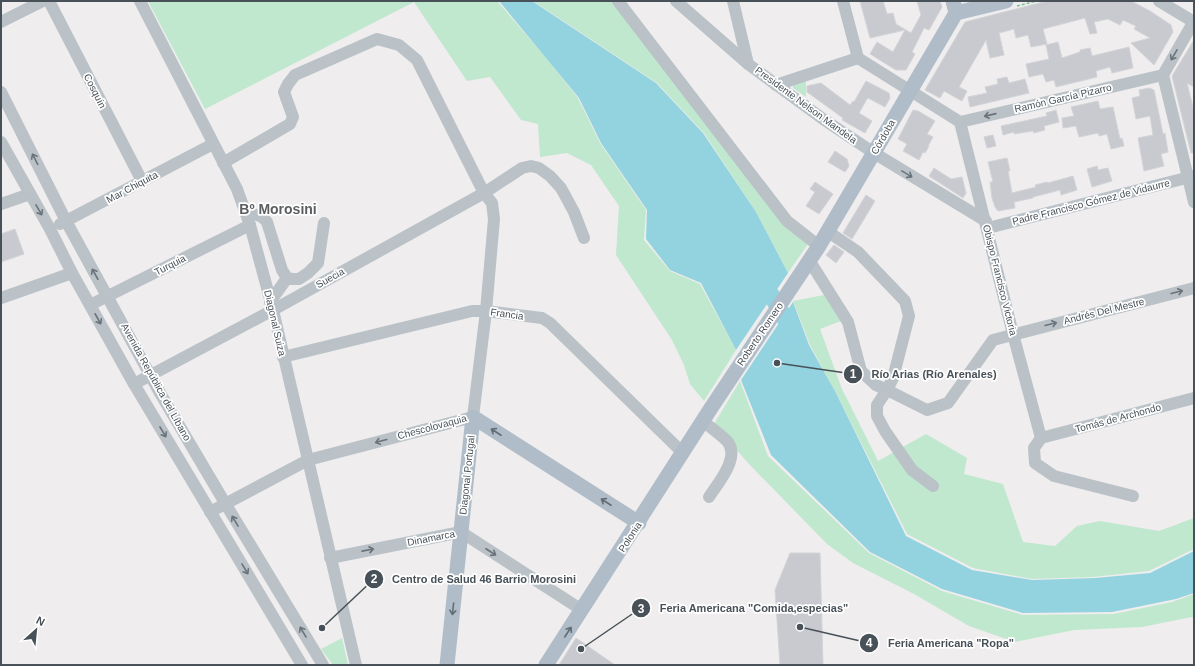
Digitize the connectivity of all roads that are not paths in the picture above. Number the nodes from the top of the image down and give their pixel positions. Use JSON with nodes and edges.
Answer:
{"nodes":[{"id":1,"x":43,"y":1,"type":"edge"},
{"id":2,"x":49,"y":1,"type":"edge"},
{"id":3,"x":140,"y":1,"type":"edge"},
{"id":4,"x":618,"y":1,"type":"edge"},
{"id":5,"x":676,"y":1,"type":"edge"},
{"id":6,"x":733,"y":1,"type":"edge"},
{"id":7,"x":843,"y":1,"type":"edge"},
{"id":8,"x":1006,"y":1,"type":"edge"},
{"id":9,"x":1159,"y":1,"type":"edge"},
{"id":10,"x":954,"y":7,"type":"edge"},
{"id":11,"x":1194,"y":21,"type":"edge"},
{"id":12,"x":1,"y":22,"type":"edge"},
{"id":13,"x":858,"y":58,"type":"junction"},
{"id":14,"x":748,"y":64,"type":"junction"},
{"id":15,"x":1163,"y":75,"type":"junction"},
{"id":16,"x":776,"y":85,"type":"junction"},
{"id":17,"x":911,"y":91,"type":"junction"},
{"id":18,"x":1,"y":92,"type":"edge"},
{"id":19,"x":960,"y":122,"type":"junction"},
{"id":20,"x":213,"y":144,"type":"junction"},
{"id":21,"x":3,"y":149,"type":"edge"},
{"id":22,"x":874,"y":153,"type":"junction"},
{"id":23,"x":224,"y":163,"type":"junction"},
{"id":24,"x":1191,"y":176,"type":"edge"},
{"id":25,"x":142,"y":181,"type":"junction"},
{"id":26,"x":484,"y":193,"type":"junction"},
{"id":27,"x":30,"y":194,"type":"junction"},
{"id":28,"x":1194,"y":202,"type":"edge"},
{"id":29,"x":1,"y":204,"type":"edge"},
{"id":30,"x":246,"y":214,"type":"junction"},
{"id":31,"x":66,"y":221,"type":"junction"},
{"id":32,"x":324,"y":223,"type":"dead end"},
{"id":33,"x":250,"y":225,"type":"junction"},
{"id":34,"x":987,"y":225,"type":"junction"},
{"id":35,"x":50,"y":229,"type":"junction"},
{"id":36,"x":828,"y":231,"type":"junction"},
{"id":37,"x":584,"y":238,"type":"dead end"},
{"id":38,"x":819,"y":246,"type":"junction"},
{"id":39,"x":809,"y":260,"type":"junction"},
{"id":40,"x":72,"y":273,"type":"junction"},
{"id":41,"x":287,"y":278,"type":"junction"},
{"id":42,"x":1194,"y":288,"type":"edge"},
{"id":43,"x":108,"y":297,"type":"junction"},
{"id":44,"x":1,"y":298,"type":"edge"},
{"id":45,"x":90,"y":305,"type":"junction"},
{"id":46,"x":272,"y":306,"type":"junction"},
{"id":47,"x":486,"y":311,"type":"junction"},
{"id":48,"x":1013,"y":334,"type":"junction"},
{"id":49,"x":283,"y":357,"type":"junction"},
{"id":50,"x":151,"y":375,"type":"junction"},
{"id":51,"x":134,"y":384,"type":"junction"},
{"id":52,"x":887,"y":390,"type":"junction"},
{"id":53,"x":1194,"y":398,"type":"edge"},
{"id":54,"x":711,"y":408,"type":"joint"},
{"id":55,"x":473,"y":417,"type":"junction"},
{"id":56,"x":703,"y":421,"type":"junction"},
{"id":57,"x":1041,"y":438,"type":"junction"},
{"id":58,"x":683,"y":453,"type":"junction"},
{"id":59,"x":308,"y":460,"type":"junction"},
{"id":60,"x":933,"y":486,"type":"dead end"},
{"id":61,"x":1133,"y":496,"type":"dead end"},
{"id":62,"x":710,"y":497,"type":"dead end"},
{"id":63,"x":225,"y":504,"type":"junction"},
{"id":64,"x":210,"y":512,"type":"junction"},
{"id":65,"x":639,"y":523,"type":"junction"},
{"id":66,"x":461,"y":532,"type":"junction"},
{"id":67,"x":330,"y":558,"type":"junction"},
{"id":68,"x":582,"y":610,"type":"junction"},
{"id":69,"x":302,"y":665,"type":"edge"},
{"id":70,"x":323,"y":665,"type":"edge"},
{"id":71,"x":356,"y":665,"type":"edge"},
{"id":72,"x":447,"y":665,"type":"edge"},
{"id":73,"x":546,"y":665,"type":"edge"}],
"edges":[{"from":1,"to":12,"type":"street"},
{"from":2,"to":25,"type":"street","name":"Cosquín"},
{"from":3,"to":20,"type":"street","name":"Diagonal Suiza"},
{"from":4,"to":38,"type":"street"},
{"from":5,"to":14,"type":"street","name":"Presidente Nelson Mandela"},
{"from":6,"to":14,"type":"street"},
{"from":7,"to":13,"type":"street"},
{"from":8,"to":10,"type":"main road","name":"Córdoba"},
{"from":9,"to":11,"type":"street"},
{"from":10,"to":17,"type":"main road","name":"Córdoba"},
{"from":11,"to":15,"type":"street","one_way":true},
{"from":13,"to":16,"type":"street"},
{"from":13,"to":17,"type":"street"},
{"from":14,"to":16,"type":"street","name":"Presidente Nelson Mandela"},
{"from":15,"to":19,"type":"street","name":"Ramón García Pizarro","one_way":true},
{"from":15,"to":24,"type":"street"},
{"from":16,"to":22,"type":"street","name":"Presidente Nelson Mandela"},
{"from":17,"to":19,"type":"street"},
{"from":17,"to":22,"type":"main road","name":"Córdoba"},
{"from":31,"to":18,"type":"street","name":"Avenida República del Líbano","one_way":true},
{"from":19,"to":34,"type":"street","name":"Obispo Francisco Victoria"},
{"from":20,"to":23,"type":"street","name":"Diagonal Suiza"},
{"from":20,"to":25,"type":"street","name":"Mar Chiquita"},
{"from":21,"to":27,"type":"street","name":"Avenida República del Líbano"},
{"from":22,"to":34,"type":"street","name":"Presidente Nelson Mandela","one_way":true},
{"from":22,"to":36,"type":"main road","name":"Córdoba"},
{"from":23,"to":26,"type":"street","name":"Diagonal Portugal"},
{"from":23,"to":30,"type":"street","name":"Diagonal Suiza"},
{"from":24,"to":28,"type":"street"},
{"from":24,"to":34,"type":"street","name":"Padre Francisco Gómez de Vidaurre"},
{"from":25,"to":31,"type":"street","name":"Mar Chiquita"},
{"from":26,"to":37,"type":"street","name":"Suecia"},
{"from":26,"to":46,"type":"street","name":"Suecia"},
{"from":26,"to":47,"type":"street","name":"Diagonal Portugal"},
{"from":27,"to":29,"type":"street"},
{"from":27,"to":35,"type":"street","name":"Avenida República del Líbano","one_way":true},
{"from":30,"to":33,"type":"street","name":"Diagonal Suiza"},
{"from":30,"to":41,"type":"street"},
{"from":31,"to":35,"type":"street","name":"Mar Chiquita"},
{"from":43,"to":31,"type":"street","name":"Avenida República del Líbano","one_way":true},
{"from":32,"to":41,"type":"street"},
{"from":33,"to":43,"type":"street","name":"Turquia"},
{"from":33,"to":46,"type":"street","name":"Diagonal Suiza"},
{"from":34,"to":48,"type":"street","name":"Obispo Francisco Victoria"},
{"from":35,"to":40,"type":"street","name":"Avenida República del Líbano"},
{"from":36,"to":38,"type":"main road","name":"Córdoba"},
{"from":36,"to":52,"type":"street"},
{"from":38,"to":39,"type":"main road","name":"Córdoba"},
{"from":39,"to":52,"type":"street"},
{"from":39,"to":54,"type":"main road","name":"Roberto Romero"},
{"from":40,"to":44,"type":"street"},
{"from":40,"to":45,"type":"street","name":"Avenida República del Líbano"},
{"from":41,"to":46,"type":"street"},
{"from":48,"to":42,"type":"street","name":"Andrés Del Mestre","one_way":true},
{"from":43,"to":45,"type":"street","name":"Turquia"},
{"from":43,"to":50,"type":"street","name":"Avenida República del Líbano"},
{"from":45,"to":51,"type":"street","name":"Avenida República del Líbano","one_way":true},
{"from":46,"to":49,"type":"street","name":"Diagonal Suiza"},
{"from":46,"to":50,"type":"street","name":"Suecia"},
{"from":47,"to":49,"type":"street","name":"Francia"},
{"from":47,"to":55,"type":"street","name":"Diagonal Portugal"},
{"from":47,"to":58,"type":"street","name":"Francia"},
{"from":48,"to":52,"type":"street","name":"Andrés Del Mestre"},
{"from":48,"to":57,"type":"street","name":"Obispo Francisco Victoria"},
{"from":49,"to":59,"type":"street","name":"Diagonal Suiza"},
{"from":50,"to":51,"type":"street","name":"Suecia"},
{"from":50,"to":63,"type":"street","name":"Avenida República del Líbano"},
{"from":51,"to":64,"type":"street","name":"Avenida República del Líbano","one_way":true},
{"from":52,"to":60,"type":"street"},
{"from":53,"to":57,"type":"street","name":"Tomás de Archondo"},
{"from":54,"to":56,"type":"main road","name":"Polonia"},
{"from":55,"to":59,"type":"street","name":"Chescolovaquia","one_way":true},
{"from":65,"to":55,"type":"main road","name":"Chescolovaquia","one_way":true},
{"from":55,"to":66,"type":"main road","name":"Diagonal Portugal"},
{"from":56,"to":58,"type":"main road","name":"Polonia"},
{"from":56,"to":62,"type":"street"},
{"from":57,"to":61,"type":"street"},
{"from":58,"to":65,"type":"main road","name":"Polonia"},
{"from":59,"to":63,"type":"street","name":"Chescolovaquia"},
{"from":59,"to":67,"type":"street","name":"Diagonal Suiza"},
{"from":63,"to":64,"type":"street","name":"Chescolovaquia"},
{"from":70,"to":63,"type":"street","name":"Avenida República del Líbano","one_way":true},
{"from":64,"to":69,"type":"street","name":"Avenida República del Líbano","one_way":true},
{"from":65,"to":68,"type":"main road","name":"Polonia"},
{"from":67,"to":66,"type":"street","name":"Dinamarca","one_way":true},
{"from":66,"to":68,"type":"street","name":"Dinamarca","one_way":true},
{"from":66,"to":72,"type":"main road","name":"Diagonal Portugal","one_way":true},
{"from":67,"to":71,"type":"street","name":"Diagonal Suiza"},
{"from":73,"to":68,"type":"main road","name":"Polonia","one_way":true}]}
